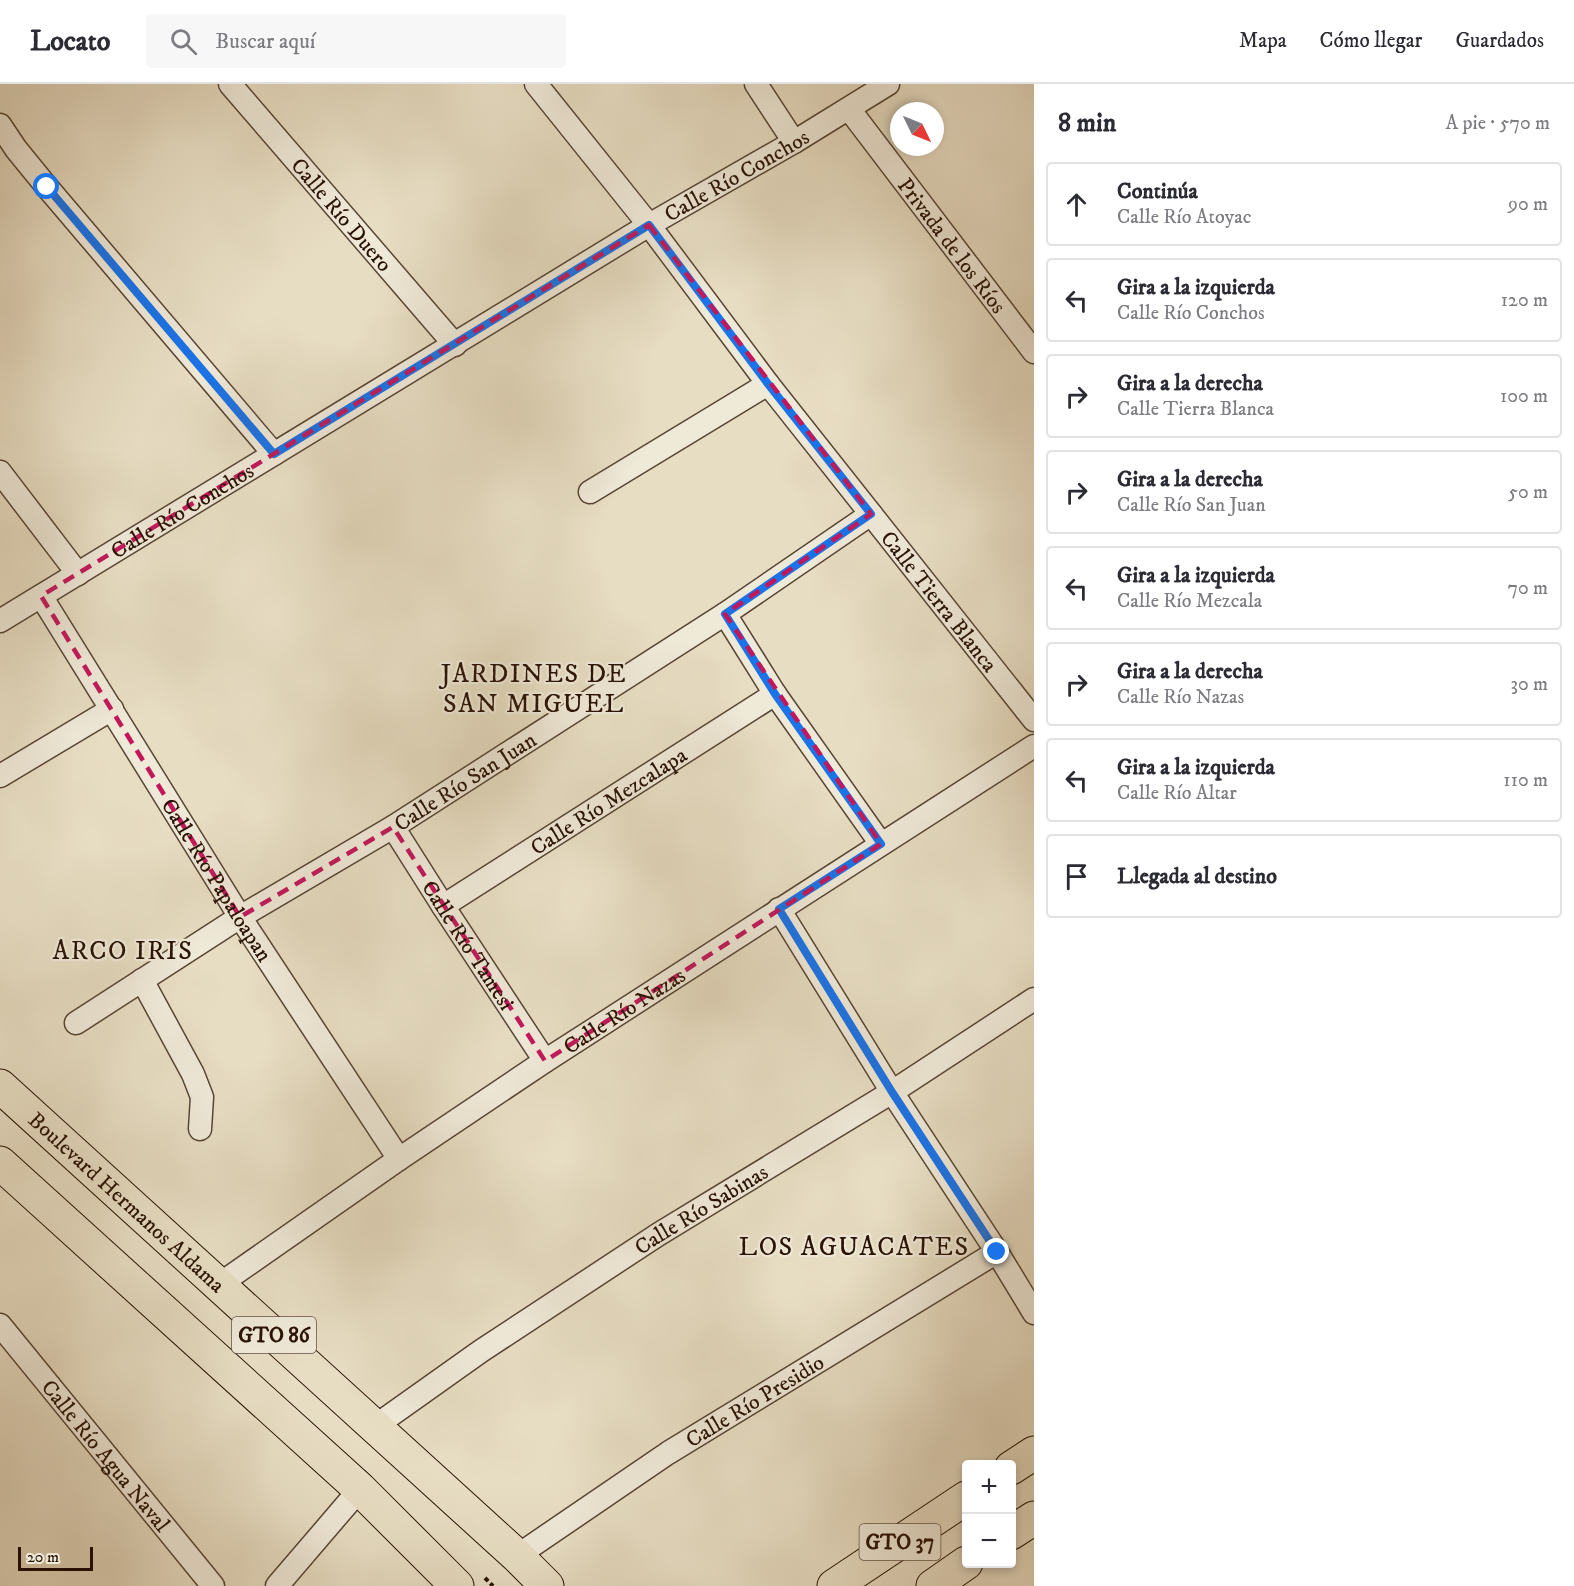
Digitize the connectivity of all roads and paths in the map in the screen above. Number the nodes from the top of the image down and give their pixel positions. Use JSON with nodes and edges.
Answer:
{"nodes":[{"id":1,"x":230,"y":84,"type":"edge"},
{"id":2,"x":536,"y":84,"type":"edge"},
{"id":3,"x":756,"y":84,"type":"edge"},
{"id":4,"x":888,"y":84,"type":"edge"},
{"id":5,"x":849,"y":109,"type":"junction"},
{"id":6,"x":0,"y":125,"type":"edge"},
{"id":7,"x":794,"y":142,"type":"junction"},
{"id":8,"x":649,"y":225,"type":"junction"},
{"id":9,"x":455,"y":345,"type":"junction"},
{"id":10,"x":1034,"y":352,"type":"edge"},
{"id":11,"x":768,"y":384,"type":"junction"},
{"id":12,"x":274,"y":454,"type":"junction"},
{"id":13,"x":0,"y":472,"type":"edge"},
{"id":14,"x":590,"y":492,"type":"dead end"},
{"id":15,"x":871,"y":514,"type":"junction"},
{"id":16,"x":78,"y":574,"type":"junction"},
{"id":17,"x":41,"y":596,"type":"junction"},
{"id":18,"x":725,"y":614,"type":"junction"},
{"id":19,"x":0,"y":621,"type":"edge"},
{"id":20,"x":775,"y":694,"type":"junction"},
{"id":21,"x":112,"y":709,"type":"junction"},
{"id":22,"x":1034,"y":720,"type":"edge"},
{"id":23,"x":1034,"y":746,"type":"edge"},
{"id":24,"x":0,"y":776,"type":"edge"},
{"id":25,"x":393,"y":827,"type":"junction"},
{"id":26,"x":881,"y":844,"type":"junction"},
{"id":27,"x":443,"y":906,"type":"junction"},
{"id":28,"x":779,"y":909,"type":"junction"},
{"id":29,"x":240,"y":917,"type":"junction"},
{"id":30,"x":142,"y":980,"type":"junction"},
{"id":31,"x":1034,"y":999,"type":"edge"},
{"id":32,"x":76,"y":1023,"type":"dead end"},
{"id":33,"x":545,"y":1061,"type":"junction"},
{"id":34,"x":0,"y":1086,"type":"edge"},
{"id":35,"x":892,"y":1092,"type":"junction"},
{"id":36,"x":200,"y":1128,"type":"dead end"},
{"id":37,"x":399,"y":1160,"type":"junction"},
{"id":38,"x":0,"y":1163,"type":"edge"},
{"id":39,"x":13,"y":1186,"type":"edge"},
{"id":40,"x":997,"y":1252,"type":"junction"},
{"id":41,"x":220,"y":1284,"type":"junction"},
{"id":42,"x":1034,"y":1313,"type":"edge"},
{"id":43,"x":0,"y":1325,"type":"edge"},
{"id":44,"x":374,"y":1427,"type":"junction"},
{"id":45,"x":1034,"y":1453,"type":"edge"},
{"id":46,"x":1016,"y":1465,"type":"edge"},
{"id":47,"x":360,"y":1489,"type":"junction"},
{"id":48,"x":962,"y":1501,"type":"edge"},
{"id":49,"x":1034,"y":1518,"type":"edge"},
{"id":50,"x":1016,"y":1530,"type":"edge"},
{"id":51,"x":517,"y":1556,"type":"junction"},
{"id":52,"x":962,"y":1566,"type":"edge"},
{"id":53,"x":213,"y":1586,"type":"edge"},
{"id":54,"x":277,"y":1586,"type":"edge"},
{"id":55,"x":457,"y":1586,"type":"edge"},
{"id":56,"x":547,"y":1586,"type":"edge"},
{"id":57,"x":834,"y":1586,"type":"edge"},
{"id":58,"x":933,"y":1586,"type":"edge"}],
"edges":[{"from":1,"to":9,"type":"street","name":"Calle Río Duero"},
{"from":2,"to":8,"type":"street","name":"Calle Tierra Blanca"},
{"from":3,"to":7,"type":"street"},
{"from":4,"to":5,"type":"street","name":"Calle Río Conchos"},
{"from":5,"to":7,"type":"street","name":"Calle Río Conchos"},
{"from":5,"to":10,"type":"street","name":"Privada de los Ríos"},
{"from":6,"to":12,"type":"street"},
{"from":7,"to":8,"type":"street","name":"Calle Río Conchos"},
{"from":8,"to":9,"type":"street","name":"Calle Río Conchos"},
{"from":8,"to":11,"type":"street","name":"Calle Tierra Blanca"},
{"from":9,"to":12,"type":"street","name":"Calle Río Conchos"},
{"from":11,"to":14,"type":"street"},
{"from":11,"to":15,"type":"street","name":"Calle Tierra Blanca"},
{"from":12,"to":16,"type":"street","name":"Calle Río Conchos"},
{"from":13,"to":16,"type":"street"},
{"from":15,"to":18,"type":"street","name":"Calle Río San Juan"},
{"from":15,"to":22,"type":"street","name":"Calle Tierra Blanca"},
{"from":16,"to":17,"type":"street","name":"Calle Río Conchos"},
{"from":17,"to":19,"type":"street","name":"Calle Río Conchos"},
{"from":17,"to":21,"type":"street","name":"Calle Río Papaloapan"},
{"from":18,"to":20,"type":"street"},
{"from":18,"to":25,"type":"street","name":"Calle Río San Juan"},
{"from":20,"to":26,"type":"street"},
{"from":20,"to":27,"type":"street","name":"Calle Río Mezcalapa"},
{"from":21,"to":24,"type":"street"},
{"from":21,"to":29,"type":"street","name":"Calle Río Papaloapan"},
{"from":23,"to":26,"type":"street","name":"Calle Río Nazas"},
{"from":25,"to":27,"type":"street","name":"Calle Río Tamesi"},
{"from":25,"to":29,"type":"street","name":"Calle Río San Juan"},
{"from":26,"to":28,"type":"street","name":"Calle Río Nazas"},
{"from":27,"to":33,"type":"street","name":"Calle Río Tamesi"},
{"from":28,"to":33,"type":"street","name":"Calle Río Nazas"},
{"from":28,"to":35,"type":"street"},
{"from":29,"to":30,"type":"street","name":"Calle Río San Juan"},
{"from":29,"to":37,"type":"street","name":"Calle Río Papaloapan"},
{"from":30,"to":32,"type":"street","name":"Calle Río San Juan"},
{"from":30,"to":36,"type":"street"},
{"from":31,"to":35,"type":"street","name":"Calle Río Sabinas"},
{"from":33,"to":37,"type":"street","name":"Calle Río Nazas"},
{"from":34,"to":41,"type":"main road","name":"Boulevard Hermanos Aldama","number":"GTO 86"},
{"from":35,"to":40,"type":"street"},
{"from":35,"to":44,"type":"street","name":"Calle Río Sabinas"},
{"from":37,"to":41,"type":"street","name":"Calle Río Nazas"},
{"from":38,"to":39,"type":"main road","number":"GTO 86"},
{"from":39,"to":47,"type":"main road","number":"GTO 86"},
{"from":40,"to":42,"type":"street"},
{"from":40,"to":51,"type":"street","name":"Calle Río Presidio"},
{"from":41,"to":44,"type":"main road","name":"Boulevard Hermanos Aldama","number":"GTO 86"},
{"from":43,"to":53,"type":"street","name":"Calle Río Agua Naval"},
{"from":44,"to":51,"type":"main road","name":"Boulevard Hermanos Aldama","number":"GTO 86"},
{"from":45,"to":46,"type":"main road"},
{"from":47,"to":54,"type":"street"},
{"from":47,"to":55,"type":"main road","number":"GTO 86"},
{"from":48,"to":57,"type":"main road","number":"GTO 37"},
{"from":49,"to":50,"type":"main road"},
{"from":51,"to":56,"type":"main road","name":"Boulevard Hermanos Aldama","number":"GTO 86"},
{"from":52,"to":58,"type":"main road","number":"GTO 37"}]}
